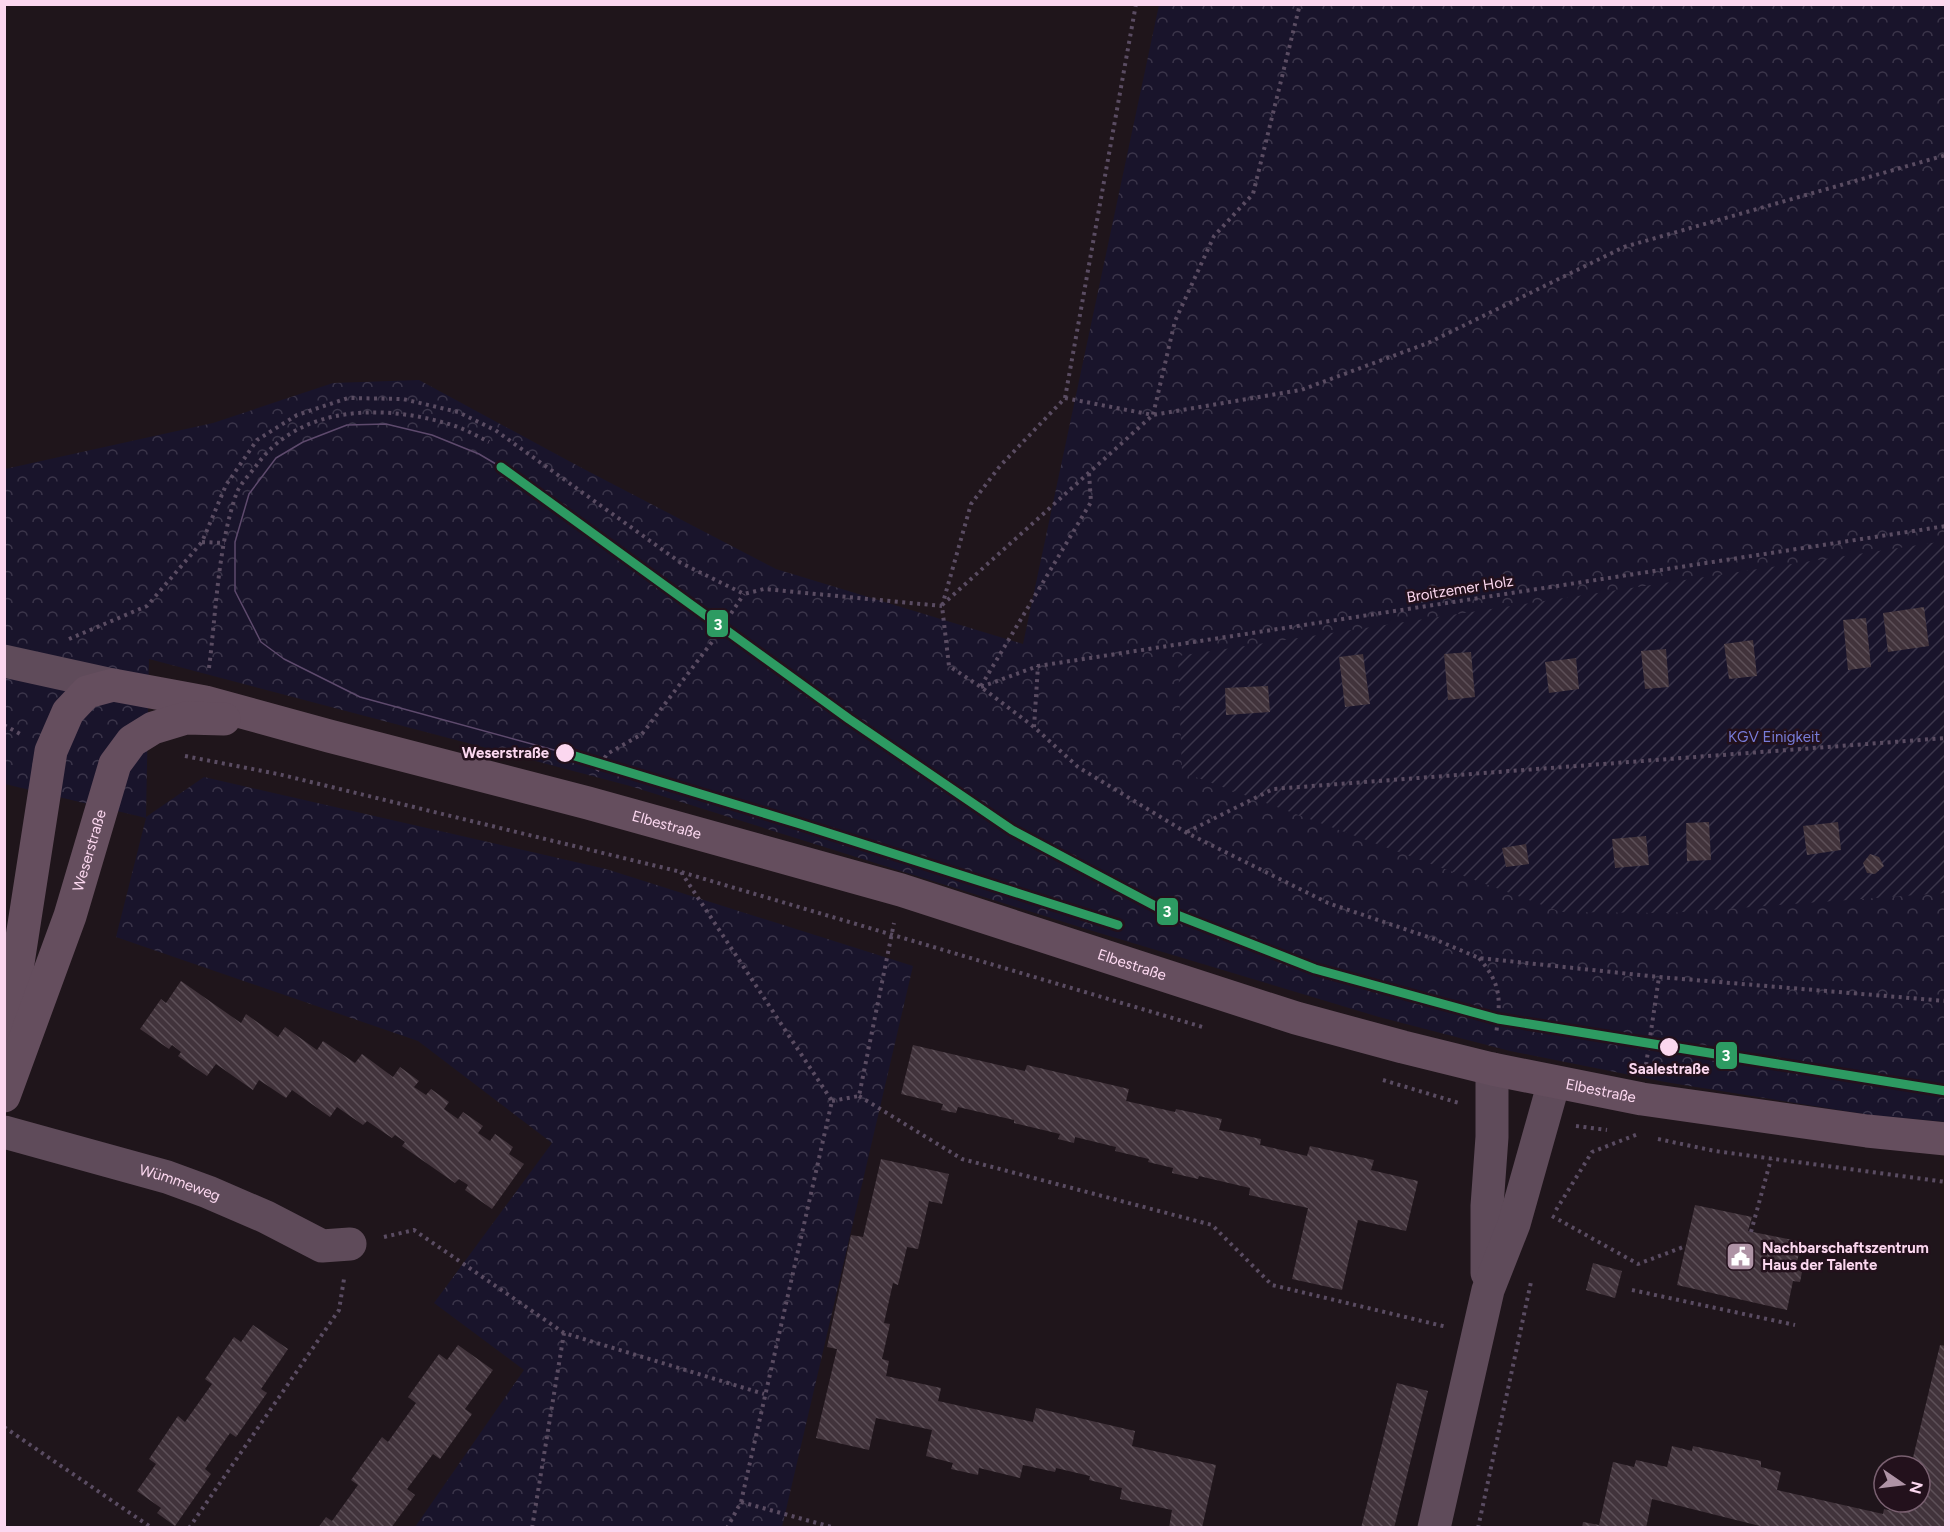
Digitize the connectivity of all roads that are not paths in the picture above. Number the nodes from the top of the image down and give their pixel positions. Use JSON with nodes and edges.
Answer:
{"nodes":[{"id":1,"x":14,"y":663,"type":"edge"},
{"id":2,"x":113,"y":685,"type":"junction"},
{"id":3,"x":329,"y":736,"type":"junction"},
{"id":4,"x":4,"y":1053,"type":"edge"},
{"id":5,"x":1492,"y":1069,"type":"junction"},
{"id":6,"x":1554,"y":1082,"type":"junction"},
{"id":7,"x":4,"y":1096,"type":"edge"},
{"id":8,"x":4,"y":1132,"type":"edge"},
{"id":9,"x":1946,"y":1139,"type":"edge"},
{"id":10,"x":350,"y":1244,"type":"road end"},
{"id":11,"x":1488,"y":1290,"type":"junction"},
{"id":12,"x":1434,"y":1527,"type":"edge"}],
"edges":[{"from":1,"to":2,"type":"street"},
{"from":2,"to":3,"type":"street"},
{"from":2,"to":4,"type":"street"},
{"from":3,"to":5,"type":"street","name":"Elbestraße"},
{"from":3,"to":7,"type":"street","name":"Weserstraße"},
{"from":5,"to":6,"type":"street","name":"Elbestraße"},
{"from":5,"to":11,"type":"street"},
{"from":6,"to":9,"type":"street","name":"Elbestraße"},
{"from":6,"to":11,"type":"street"},
{"from":8,"to":10,"type":"street","name":"Wümmeweg"},
{"from":11,"to":12,"type":"street"}]}
